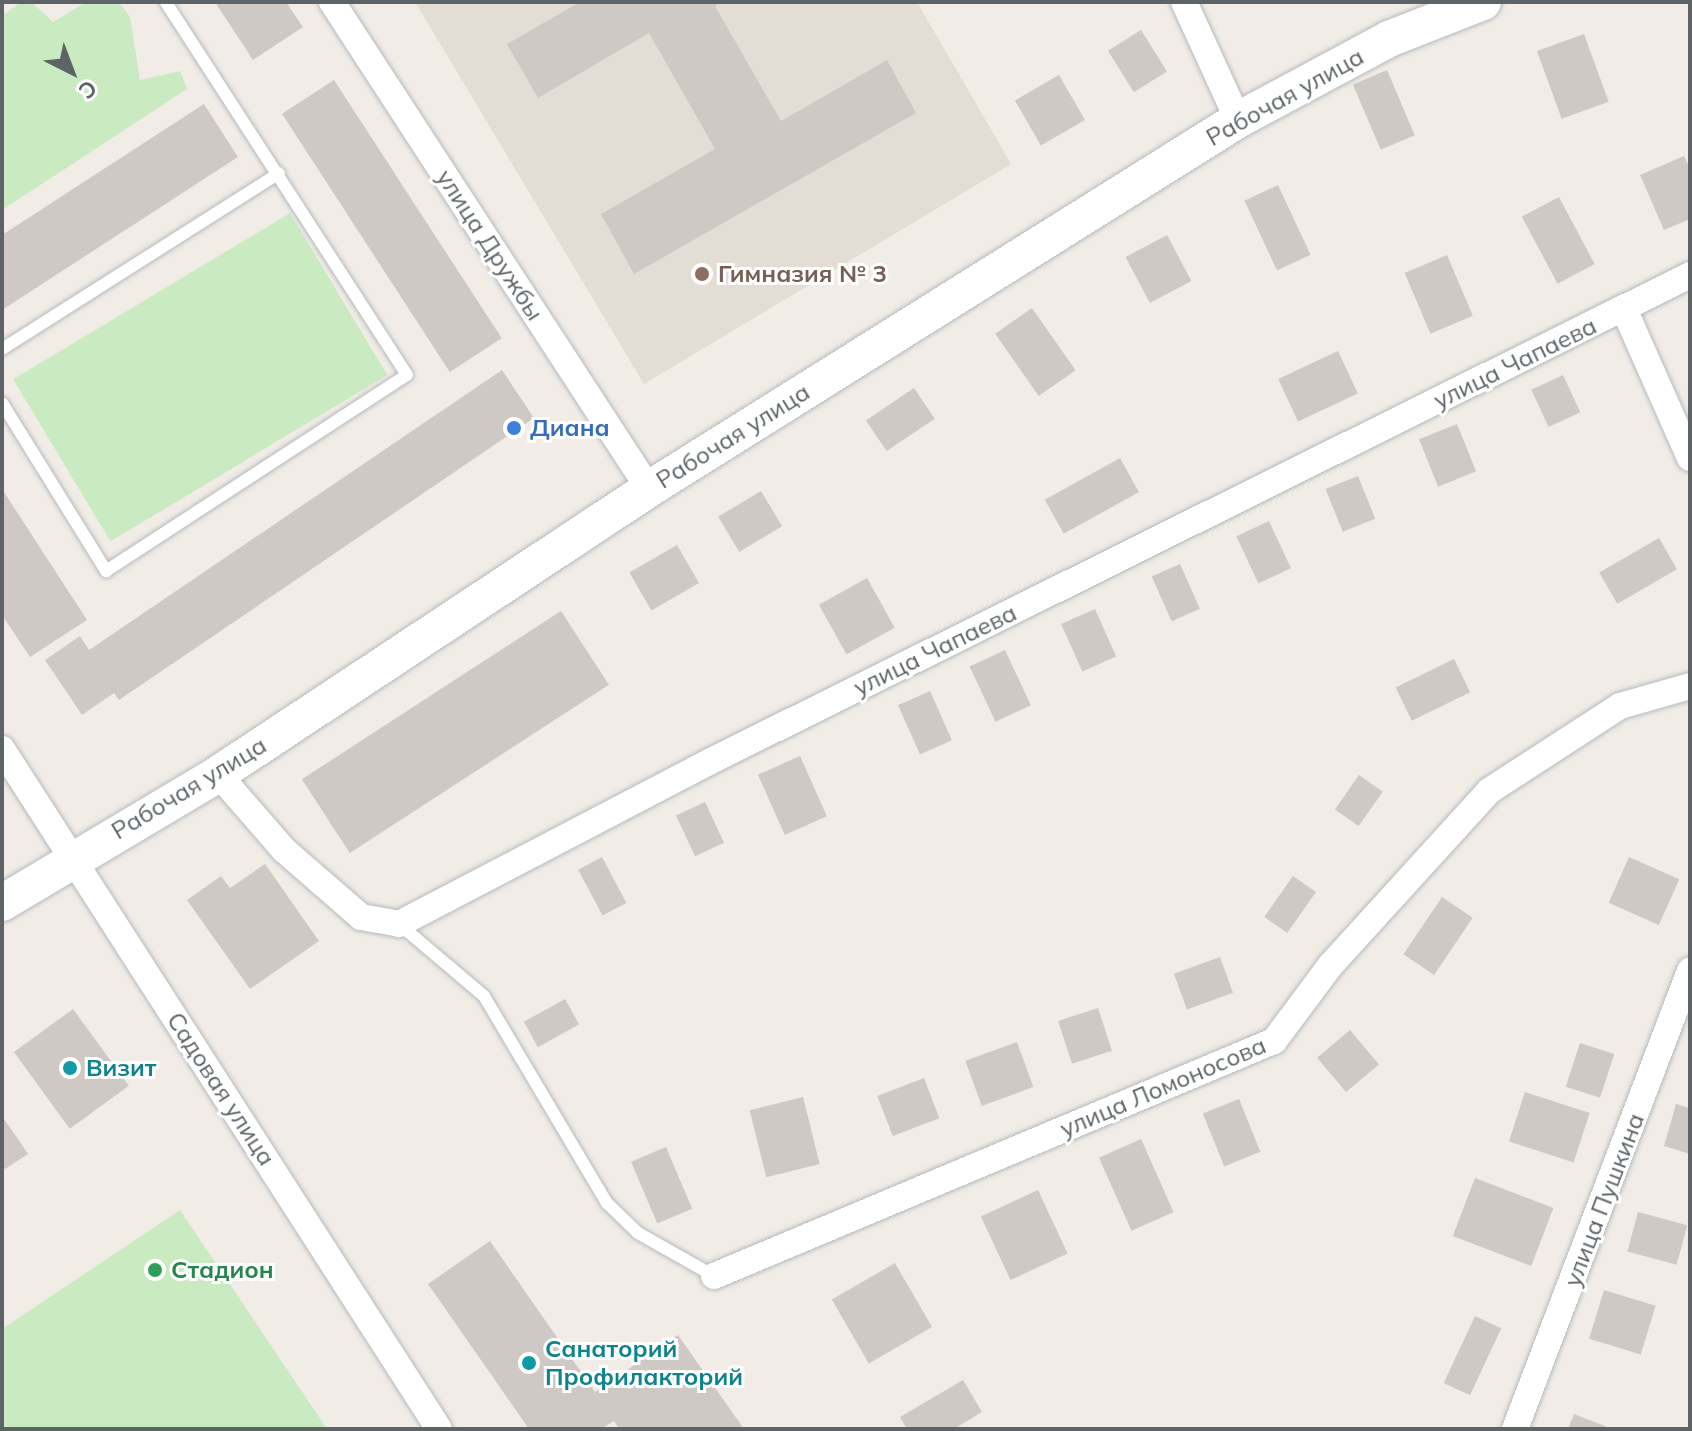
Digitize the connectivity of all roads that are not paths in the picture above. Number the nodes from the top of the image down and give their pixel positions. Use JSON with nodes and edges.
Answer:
{"nodes":[{"id":1,"x":166,"y":2,"type":"edge"},
{"id":2,"x":332,"y":2,"type":"edge"},
{"id":3,"x":1184,"y":2,"type":"edge"},
{"id":4,"x":1483,"y":2,"type":"edge"},
{"id":5,"x":1238,"y":120,"type":"junction"},
{"id":6,"x":279,"y":173,"type":"junction"},
{"id":7,"x":1690,"y":275,"type":"edge"},
{"id":8,"x":1624,"y":309,"type":"junction"},
{"id":9,"x":2,"y":349,"type":"edge"},
{"id":10,"x":2,"y":403,"type":"edge"},
{"id":11,"x":1690,"y":458,"type":"edge"},
{"id":12,"x":649,"y":489,"type":"junction"},
{"id":13,"x":1690,"y":686,"type":"edge"},
{"id":14,"x":2,"y":749,"type":"edge"},
{"id":15,"x":218,"y":774,"type":"junction"},
{"id":16,"x":72,"y":858,"type":"junction"},
{"id":17,"x":2,"y":903,"type":"edge"},
{"id":18,"x":399,"y":924,"type":"junction"},
{"id":19,"x":1690,"y":970,"type":"edge"},
{"id":20,"x":714,"y":1276,"type":"joint"},
{"id":21,"x":439,"y":1429,"type":"edge"},
{"id":22,"x":1515,"y":1429,"type":"edge"}],
"edges":[{"from":1,"to":6,"type":"lane"},
{"from":2,"to":12,"type":"street","name":"улица Дружбы"},
{"from":3,"to":5,"type":"street"},
{"from":4,"to":5,"type":"street","name":"Рабочая улица"},
{"from":5,"to":12,"type":"street","name":"Рабочая улица"},
{"from":6,"to":9,"type":"lane"},
{"from":6,"to":10,"type":"lane"},
{"from":7,"to":8,"type":"street","name":"улица Чапаева"},
{"from":8,"to":11,"type":"street"},
{"from":8,"to":18,"type":"street","name":"улица Чапаева"},
{"from":12,"to":15,"type":"street","name":"Рабочая улица"},
{"from":13,"to":20,"type":"street","name":"улица Ломоносова"},
{"from":14,"to":16,"type":"street","name":"Садовая улица"},
{"from":15,"to":16,"type":"street","name":"Рабочая улица"},
{"from":15,"to":18,"type":"street"},
{"from":16,"to":17,"type":"street","name":"Рабочая улица"},
{"from":16,"to":21,"type":"street","name":"Садовая улица"},
{"from":18,"to":20,"type":"lane"},
{"from":19,"to":22,"type":"street","name":"улица Пушкина"}]}
